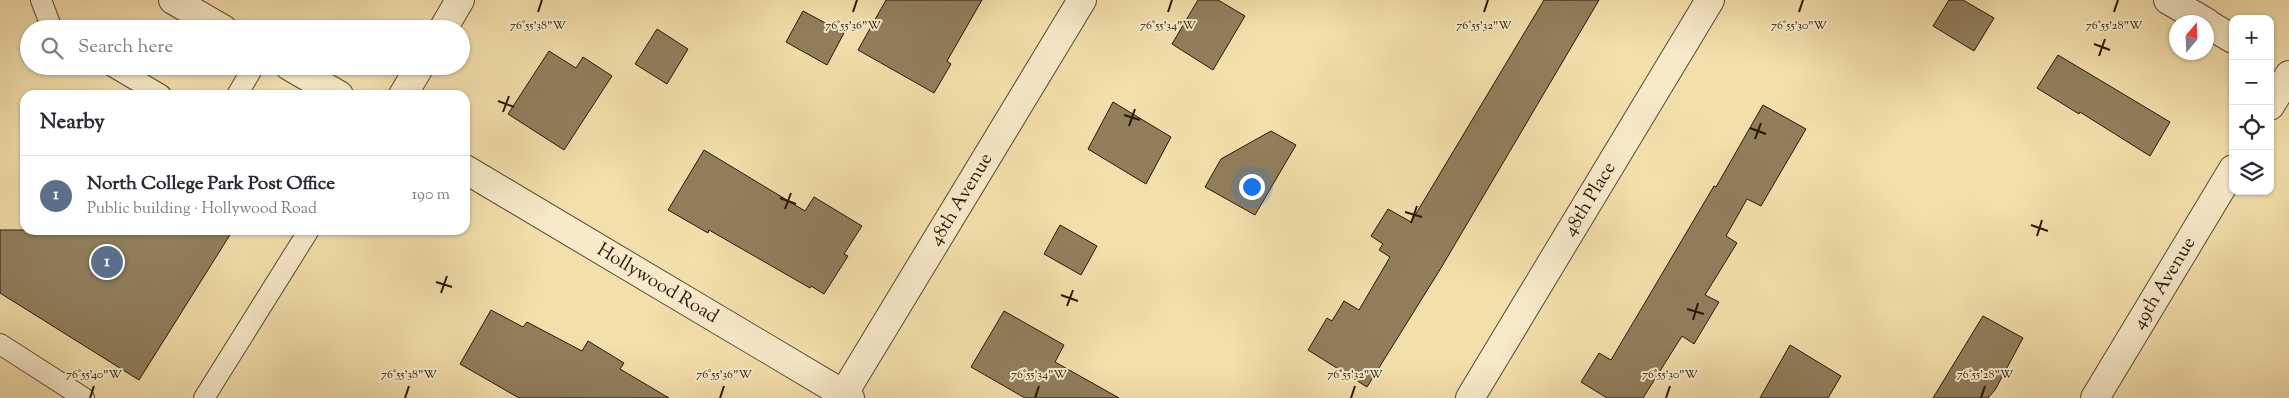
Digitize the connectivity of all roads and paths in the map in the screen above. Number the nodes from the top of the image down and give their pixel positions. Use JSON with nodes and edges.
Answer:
{"nodes":[{"id":1,"x":41,"y":0,"type":"edge"},
{"id":2,"x":173,"y":0,"type":"edge"},
{"id":3,"x":460,"y":0,"type":"edge"},
{"id":4,"x":1082,"y":0,"type":"edge"},
{"id":5,"x":1710,"y":0,"type":"edge"},
{"id":6,"x":2168,"y":0,"type":"edge"},
{"id":7,"x":2193,"y":15,"type":"edge"},
{"id":8,"x":49,"y":20,"type":"edge"},
{"id":9,"x":207,"y":20,"type":"edge"},
{"id":10,"x":448,"y":20,"type":"edge"},
{"id":11,"x":2214,"y":28,"type":"edge"},
{"id":12,"x":2229,"y":37,"type":"edge"},
{"id":13,"x":2274,"y":64,"type":"edge"},
{"id":14,"x":2289,"y":74,"type":"edge"},
{"id":15,"x":127,"y":75,"type":"edge"},
{"id":16,"x":249,"y":75,"type":"edge"},
{"id":17,"x":305,"y":75,"type":"edge"},
{"id":18,"x":415,"y":75,"type":"edge"},
{"id":19,"x":153,"y":90,"type":"edge"},
{"id":20,"x":240,"y":90,"type":"edge"},
{"id":21,"x":330,"y":90,"type":"edge"},
{"id":22,"x":406,"y":90,"type":"edge"},
{"id":23,"x":2271,"y":105,"type":"edge"},
{"id":24,"x":470,"y":172,"type":"edge"},
{"id":25,"x":2229,"y":176,"type":"edge"},
{"id":26,"x":306,"y":235,"type":"edge"},
{"id":27,"x":0,"y":344,"type":"edge"},
{"id":28,"x":845,"y":397,"type":"edge"},
{"id":29,"x":84,"y":398,"type":"edge"},
{"id":30,"x":204,"y":398,"type":"edge"},
{"id":31,"x":1470,"y":398,"type":"edge"},
{"id":32,"x":2096,"y":398,"type":"edge"}],
"edges":[{"from":1,"to":8,"type":"lane"},
{"from":2,"to":9,"type":"street"},
{"from":3,"to":10,"type":"street"},
{"from":4,"to":28,"type":"street","name":"48th Avenue"},
{"from":5,"to":31,"type":"street","name":"48th Place"},
{"from":6,"to":7,"type":"street"},
{"from":11,"to":12,"type":"street"},
{"from":13,"to":14,"type":"street"},
{"from":14,"to":23,"type":"street"},
{"from":15,"to":19,"type":"lane"},
{"from":16,"to":20,"type":"lane"},
{"from":17,"to":21,"type":"street"},
{"from":18,"to":22,"type":"street"},
{"from":24,"to":28,"type":"street","name":"Hollywood Road"},
{"from":25,"to":32,"type":"street","name":"49th Avenue"},
{"from":26,"to":30,"type":"lane"},
{"from":27,"to":29,"type":"lane"}]}
